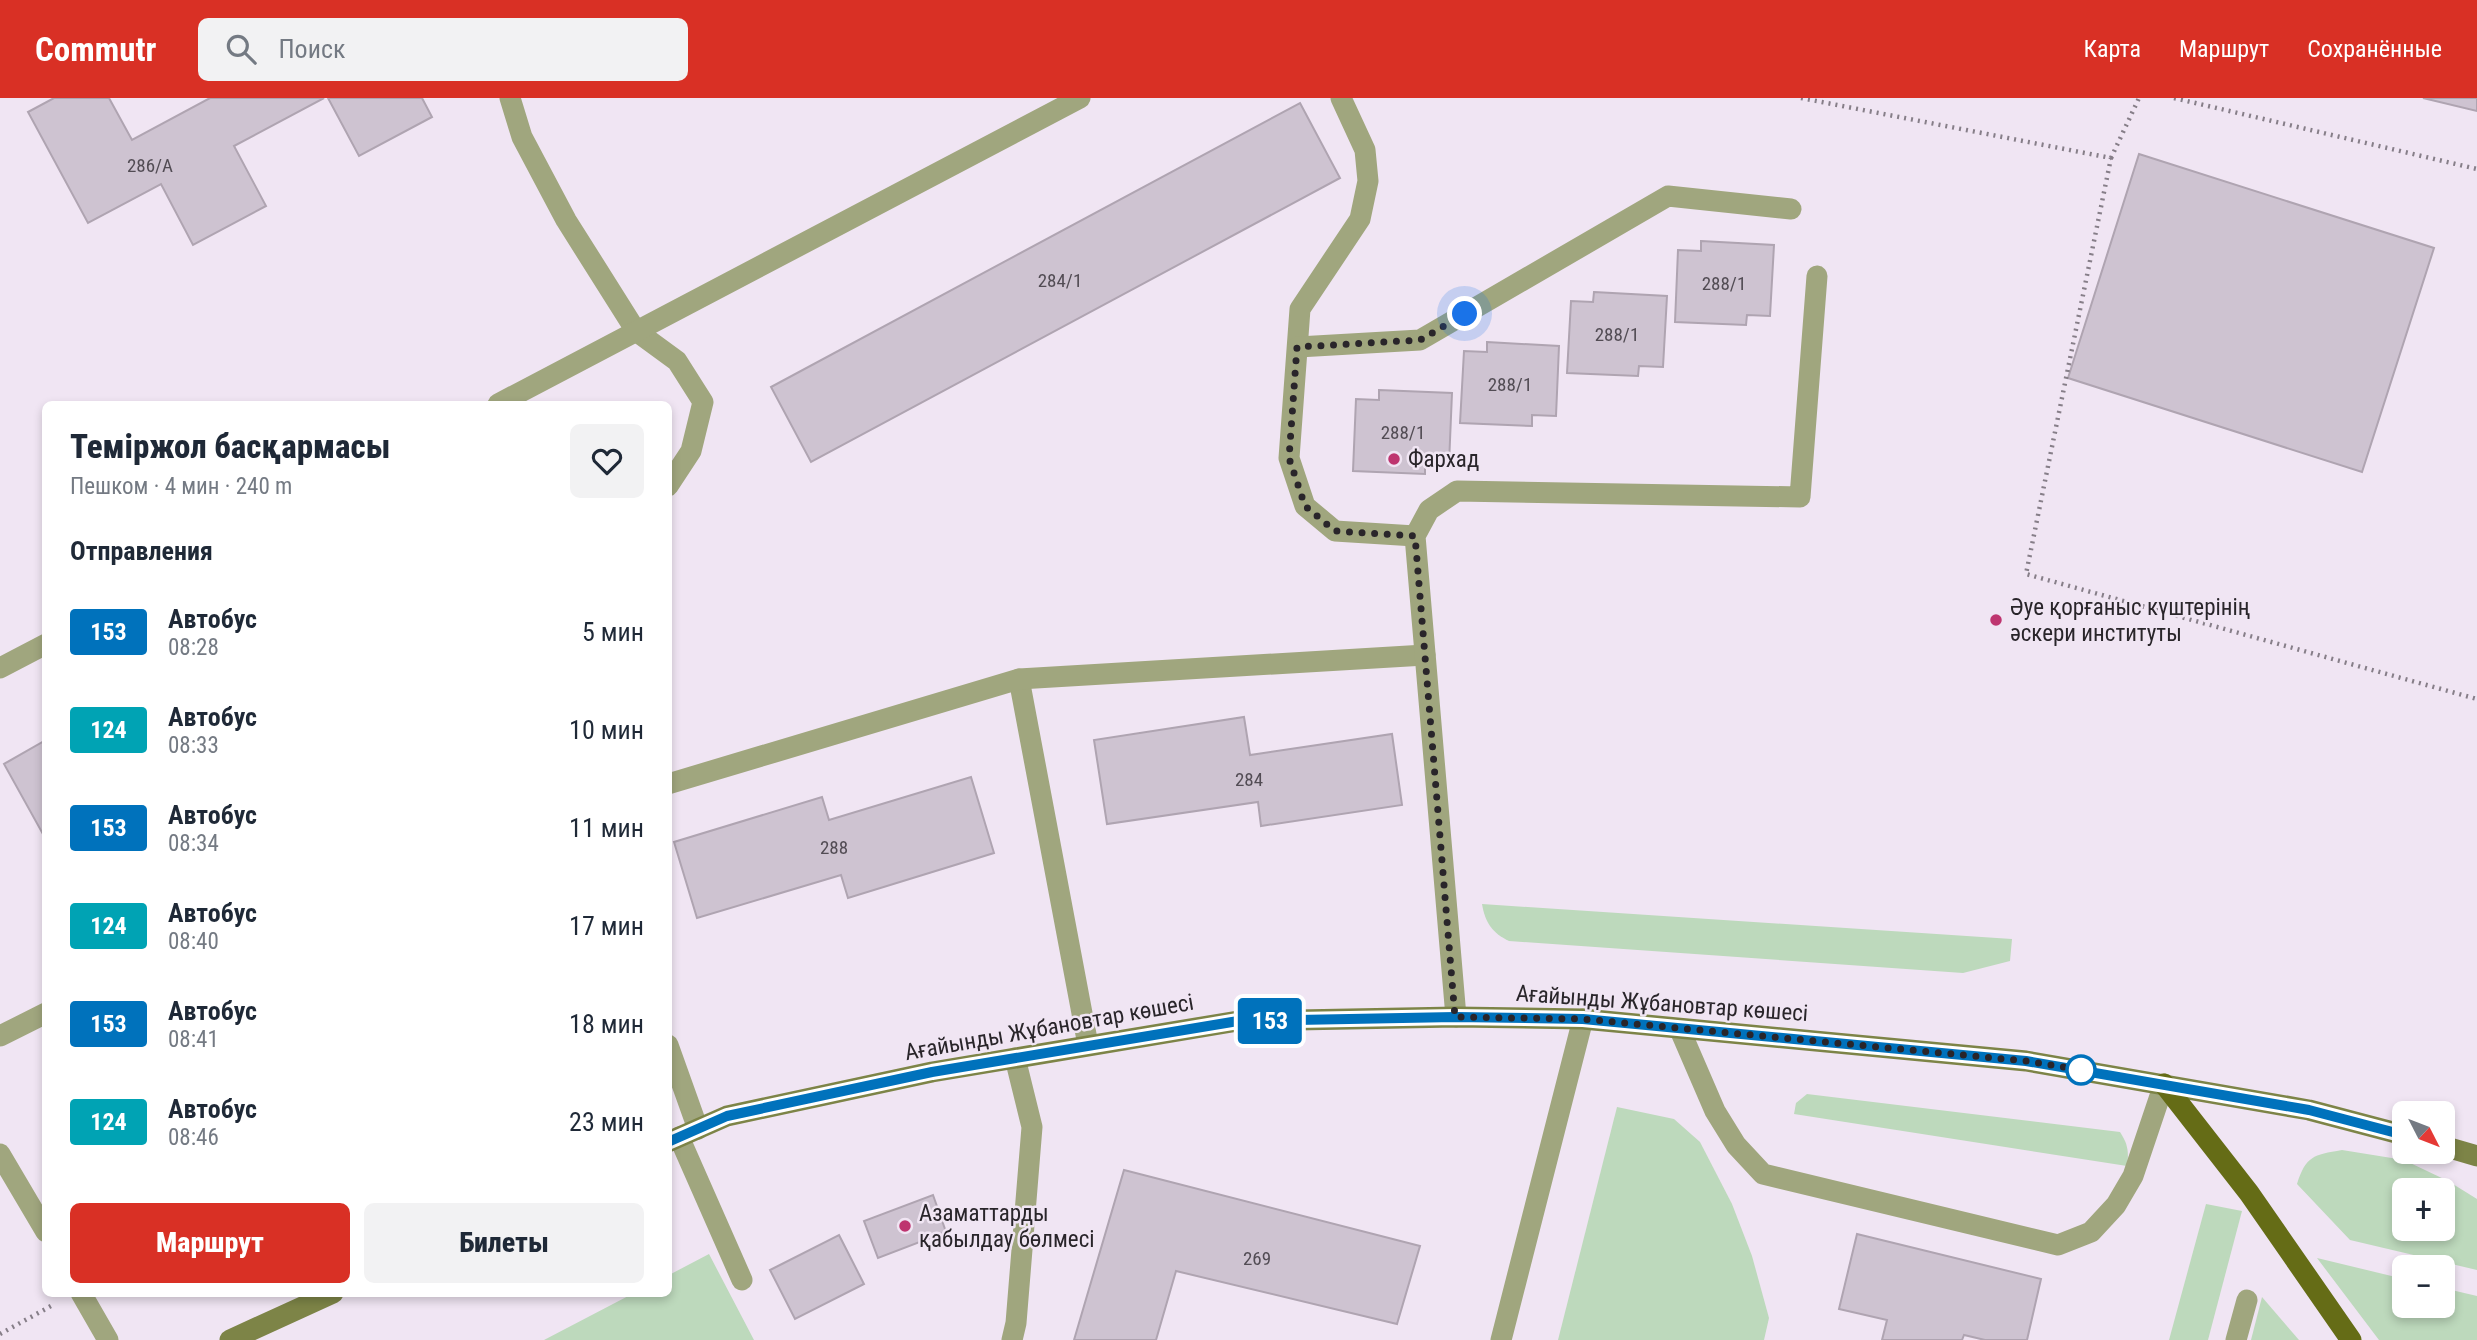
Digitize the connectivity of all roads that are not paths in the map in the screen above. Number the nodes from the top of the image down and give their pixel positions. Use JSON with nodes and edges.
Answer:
{"nodes":[{"id":1,"x":510,"y":98,"type":"edge"},
{"id":2,"x":1080,"y":98,"type":"edge"},
{"id":3,"x":1341,"y":98,"type":"edge"},
{"id":4,"x":1791,"y":209,"type":"dead end"},
{"id":5,"x":1817,"y":276,"type":"dead end"},
{"id":6,"x":636,"y":331,"type":"junction"},
{"id":7,"x":1297,"y":347,"type":"junction"},
{"id":8,"x":504,"y":401,"type":"edge"},
{"id":9,"x":672,"y":480,"type":"edge"},
{"id":10,"x":1415,"y":536,"type":"junction"},
{"id":11,"x":42,"y":646,"type":"edge"},
{"id":12,"x":1425,"y":655,"type":"junction"},
{"id":13,"x":0,"y":668,"type":"edge"},
{"id":14,"x":1019,"y":679,"type":"junction"},
{"id":15,"x":672,"y":783,"type":"edge"},
{"id":16,"x":42,"y":1015,"type":"edge"},
{"id":17,"x":1455,"y":1017,"type":"junction"},
{"id":18,"x":1583,"y":1019,"type":"junction"},
{"id":19,"x":1679,"y":1030,"type":"junction"},
{"id":20,"x":0,"y":1036,"type":"edge"},
{"id":21,"x":1087,"y":1045,"type":"junction"},
{"id":22,"x":1015,"y":1058,"type":"junction"},
{"id":23,"x":672,"y":1071,"type":"edge"},
{"id":24,"x":2164,"y":1084,"type":"junction"},
{"id":25,"x":2392,"y":1132,"type":"edge"},
{"id":26,"x":682,"y":1136,"type":"edge"},
{"id":27,"x":2455,"y":1150,"type":"edge"},
{"id":28,"x":2477,"y":1156,"type":"edge"},
{"id":29,"x":1,"y":1160,"type":"edge"},
{"id":30,"x":42,"y":1226,"type":"edge"},
{"id":31,"x":742,"y":1280,"type":"dead end"},
{"id":32,"x":83,"y":1297,"type":"edge"},
{"id":33,"x":324,"y":1297,"type":"edge"},
{"id":34,"x":2247,"y":1300,"type":"dead end"},
{"id":35,"x":108,"y":1340,"type":"edge"},
{"id":36,"x":230,"y":1340,"type":"edge"},
{"id":37,"x":1012,"y":1340,"type":"edge"},
{"id":38,"x":1500,"y":1340,"type":"edge"},
{"id":39,"x":2236,"y":1340,"type":"edge"},
{"id":40,"x":2351,"y":1340,"type":"edge"}],
"edges":[{"from":1,"to":6,"type":"street"},
{"from":2,"to":6,"type":"street"},
{"from":3,"to":7,"type":"street"},
{"from":4,"to":7,"type":"street"},
{"from":5,"to":10,"type":"street"},
{"from":6,"to":8,"type":"street"},
{"from":6,"to":9,"type":"street"},
{"from":7,"to":10,"type":"street"},
{"from":10,"to":12,"type":"street"},
{"from":11,"to":13,"type":"street"},
{"from":12,"to":14,"type":"street"},
{"from":12,"to":17,"type":"street"},
{"from":14,"to":15,"type":"street"},
{"from":14,"to":21,"type":"street"},
{"from":16,"to":20,"type":"street"},
{"from":17,"to":18,"type":"street","name":"Ағайынды Жұбановтар көшесі"},
{"from":17,"to":21,"type":"street","name":"Ағайынды Жұбановтар көшесі"},
{"from":18,"to":19,"type":"street","name":"Ағайынды Жұбановтар көшесі"},
{"from":18,"to":38,"type":"street"},
{"from":19,"to":24,"type":"street","name":"Ағайынды Жұбановтар көшесі"},
{"from":19,"to":24,"type":"street"},
{"from":21,"to":22,"type":"street","name":"Ағайынды Жұбановтар көшесі"},
{"from":22,"to":26,"type":"street","name":"Ағайынды Жұбановтар көшесі"},
{"from":22,"to":37,"type":"street"},
{"from":23,"to":26,"type":"street"},
{"from":24,"to":25,"type":"street","name":"Ағайынды Жұбановтар көшесі"},
{"from":24,"to":40,"type":"main road"},
{"from":26,"to":31,"type":"street"},
{"from":27,"to":28,"type":"street"},
{"from":29,"to":30,"type":"street"},
{"from":32,"to":35,"type":"street"},
{"from":33,"to":36,"type":"street"},
{"from":34,"to":39,"type":"street"}]}
